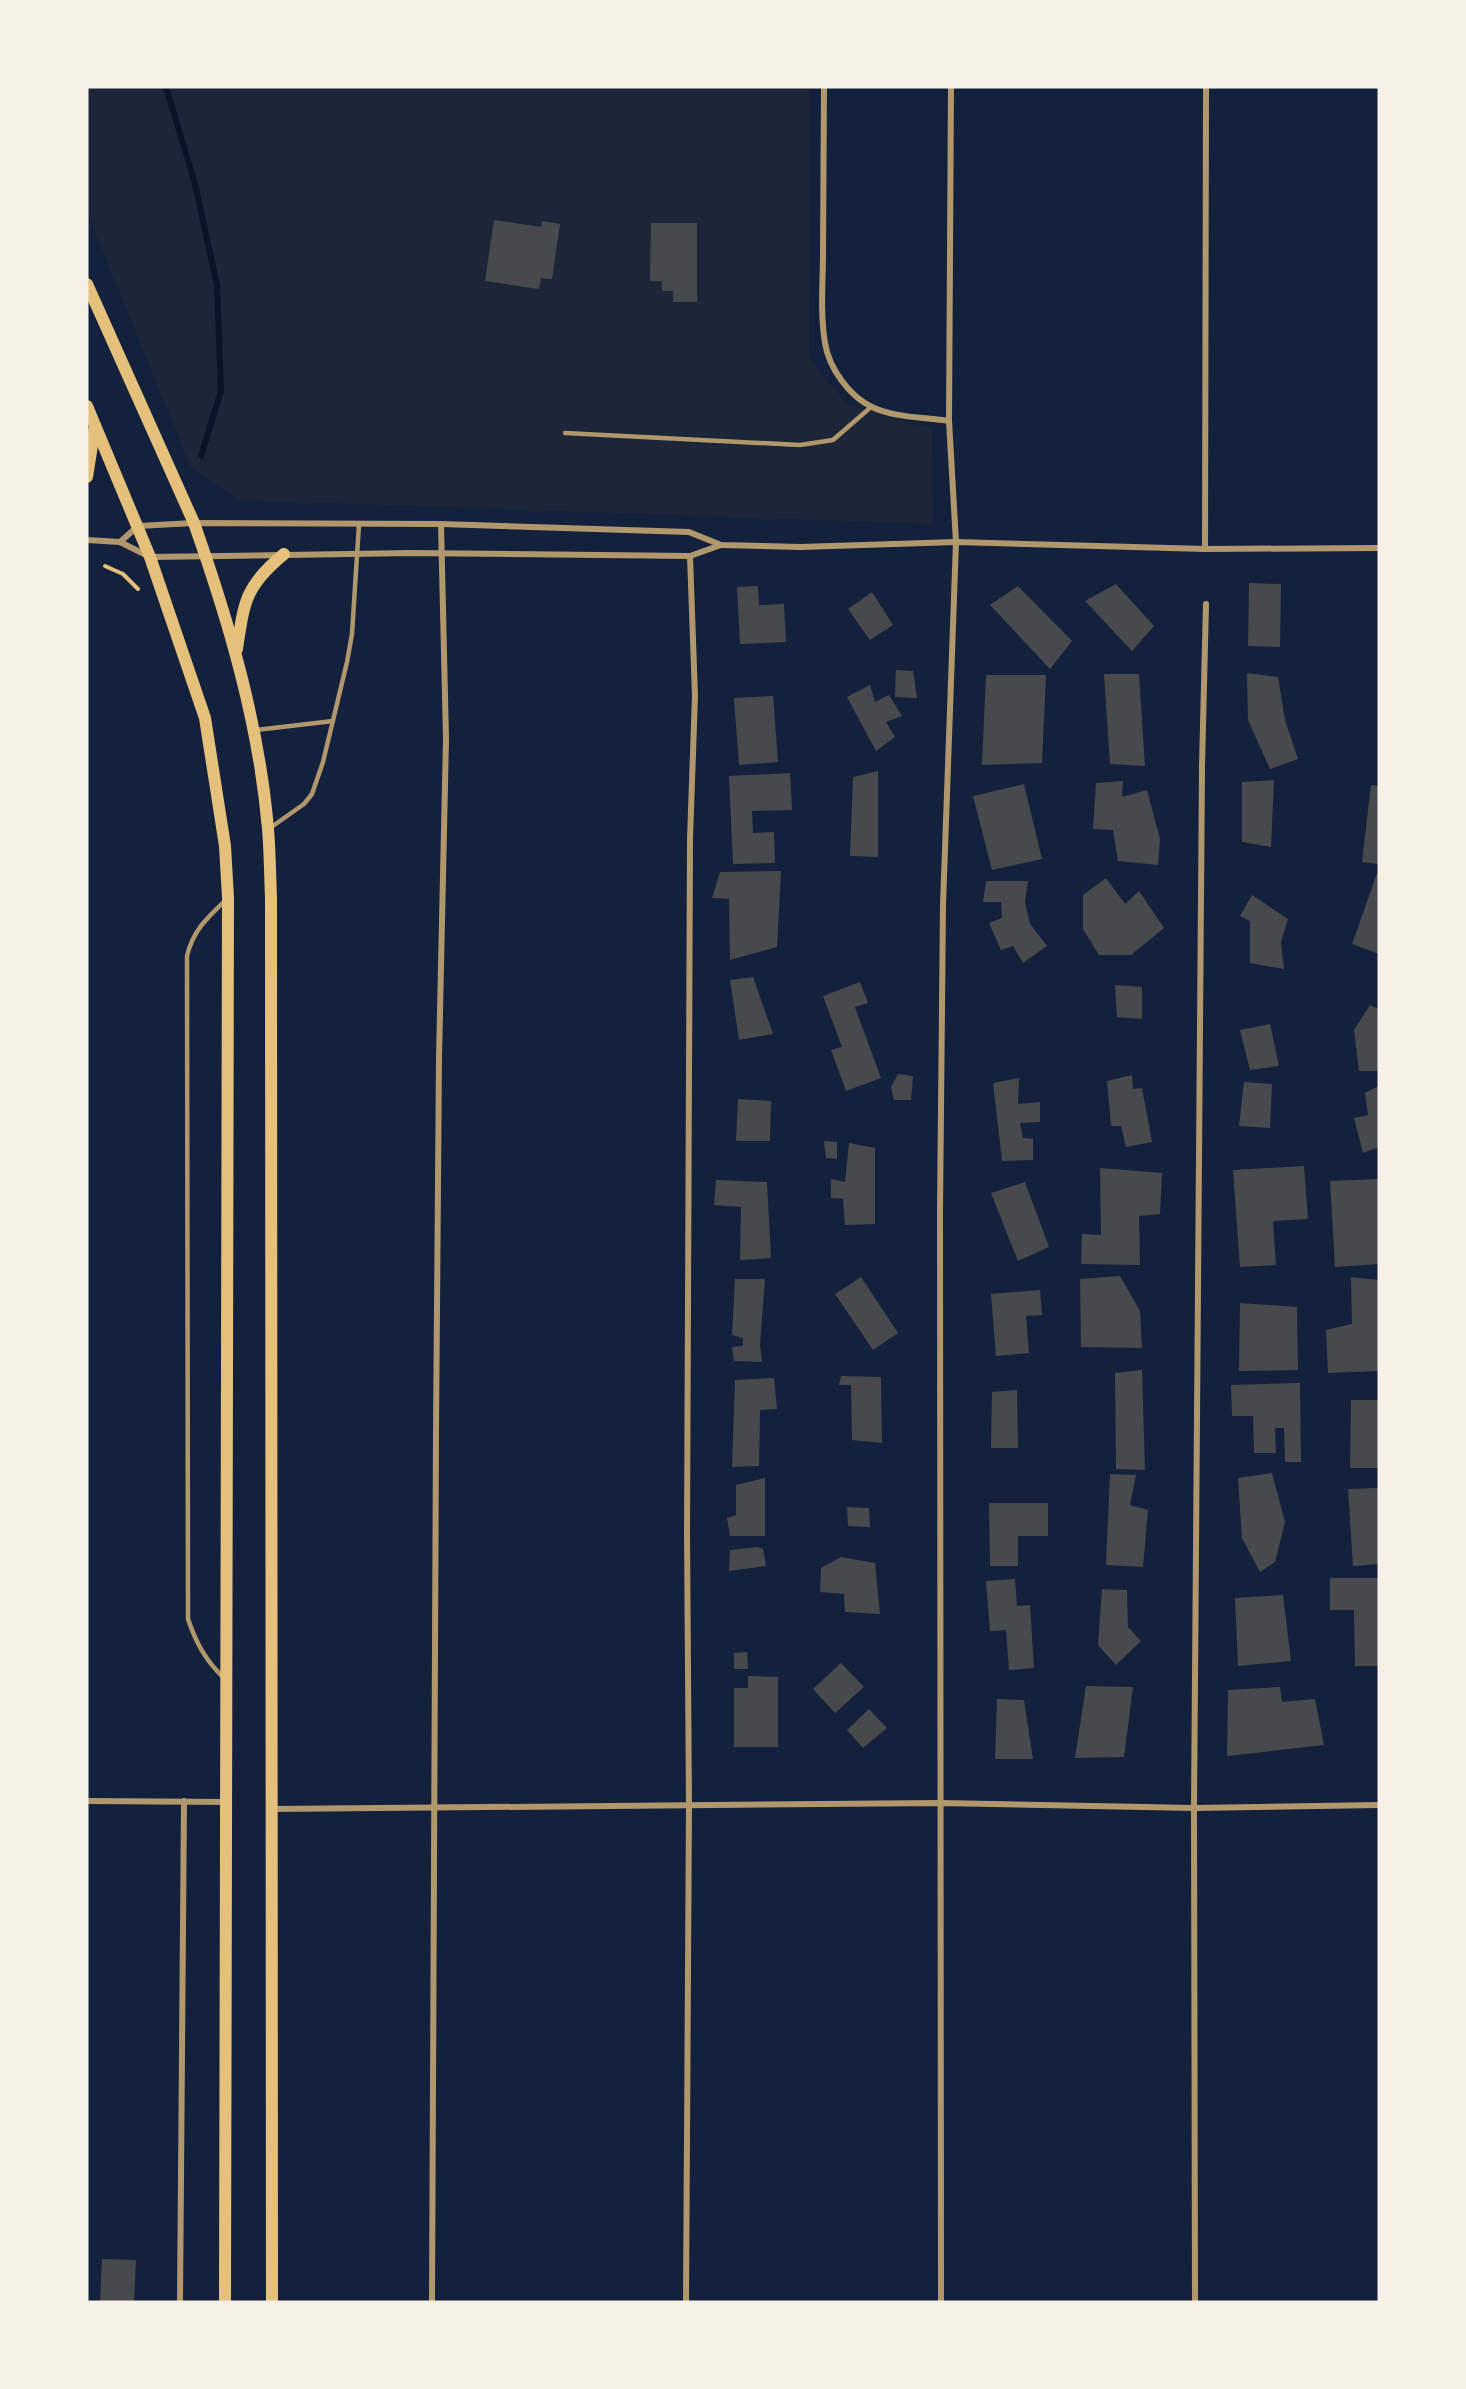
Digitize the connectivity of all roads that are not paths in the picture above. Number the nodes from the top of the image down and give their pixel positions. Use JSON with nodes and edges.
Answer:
{"nodes":[{"id":1,"x":824,"y":87,"type":"edge"},
{"id":2,"x":951,"y":87,"type":"edge"},
{"id":3,"x":1206,"y":87,"type":"edge"},
{"id":4,"x":87,"y":284,"type":"edge"},
{"id":5,"x":87,"y":406,"type":"edge"},
{"id":6,"x":872,"y":407,"type":"junction"},
{"id":7,"x":949,"y":420,"type":"junction"},
{"id":8,"x":95,"y":425,"type":"junction"},
{"id":9,"x":565,"y":433,"type":"dead end"},
{"id":10,"x":87,"y":477,"type":"edge"},
{"id":11,"x":194,"y":522,"type":"junction"},
{"id":12,"x":359,"y":524,"type":"junction"},
{"id":13,"x":441,"y":524,"type":"junction"},
{"id":14,"x":138,"y":526,"type":"junction"},
{"id":15,"x":87,"y":540,"type":"edge"},
{"id":16,"x":120,"y":542,"type":"junction"},
{"id":17,"x":956,"y":542,"type":"junction"},
{"id":18,"x":721,"y":544,"type":"junction"},
{"id":19,"x":1379,"y":548,"type":"edge"},
{"id":20,"x":1205,"y":549,"type":"junction"},
{"id":21,"x":358,"y":553,"type":"junction"},
{"id":22,"x":442,"y":553,"type":"junction"},
{"id":23,"x":284,"y":554,"type":"junction"},
{"id":24,"x":206,"y":556,"type":"junction"},
{"id":25,"x":690,"y":556,"type":"junction"},
{"id":26,"x":150,"y":557,"type":"junction"},
{"id":27,"x":1206,"y":604,"type":"dead end"},
{"id":28,"x":237,"y":654,"type":"junction"},
{"id":29,"x":333,"y":721,"type":"junction"},
{"id":30,"x":253,"y":731,"type":"junction"},
{"id":31,"x":268,"y":830,"type":"junction"},
{"id":32,"x":228,"y":898,"type":"junction"},
{"id":33,"x":226,"y":1680,"type":"junction"},
{"id":34,"x":87,"y":1801,"type":"edge"},
{"id":35,"x":184,"y":1801,"type":"junction"},
{"id":36,"x":226,"y":1802,"type":"junction"},
{"id":37,"x":940,"y":1803,"type":"junction"},
{"id":38,"x":689,"y":1805,"type":"junction"},
{"id":39,"x":1379,"y":1805,"type":"edge"},
{"id":40,"x":434,"y":1806,"type":"junction"},
{"id":41,"x":1194,"y":1808,"type":"junction"},
{"id":42,"x":272,"y":1809,"type":"junction"},
{"id":43,"x":180,"y":2302,"type":"edge"},
{"id":44,"x":225,"y":2302,"type":"edge"},
{"id":45,"x":272,"y":2302,"type":"edge"},
{"id":46,"x":432,"y":2302,"type":"edge"},
{"id":47,"x":686,"y":2302,"type":"edge"},
{"id":48,"x":941,"y":2302,"type":"edge"},
{"id":49,"x":1195,"y":2302,"type":"edge"}],
"edges":[{"from":1,"to":6,"type":"street"},
{"from":2,"to":7,"type":"street"},
{"from":3,"to":20,"type":"street"},
{"from":4,"to":11,"type":"main road"},
{"from":5,"to":8,"type":"main road"},
{"from":6,"to":7,"type":"street"},
{"from":6,"to":9,"type":"lane"},
{"from":7,"to":17,"type":"street"},
{"from":8,"to":10,"type":"main road"},
{"from":8,"to":14,"type":"main road"},
{"from":11,"to":12,"type":"street"},
{"from":11,"to":14,"type":"street"},
{"from":11,"to":24,"type":"main road"},
{"from":12,"to":13,"type":"street"},
{"from":12,"to":21,"type":"lane"},
{"from":13,"to":18,"type":"street"},
{"from":13,"to":22,"type":"street"},
{"from":14,"to":16,"type":"street"},
{"from":14,"to":26,"type":"main road"},
{"from":15,"to":16,"type":"street"},
{"from":16,"to":26,"type":"street"},
{"from":17,"to":18,"type":"street"},
{"from":17,"to":20,"type":"street"},
{"from":17,"to":37,"type":"street"},
{"from":18,"to":25,"type":"street"},
{"from":19,"to":20,"type":"street"},
{"from":21,"to":22,"type":"street"},
{"from":21,"to":23,"type":"street"},
{"from":21,"to":29,"type":"lane"},
{"from":22,"to":25,"type":"street"},
{"from":22,"to":40,"type":"street"},
{"from":23,"to":24,"type":"street"},
{"from":23,"to":28,"type":"main road"},
{"from":24,"to":26,"type":"street"},
{"from":24,"to":28,"type":"main road"},
{"from":25,"to":38,"type":"street"},
{"from":26,"to":32,"type":"main road"},
{"from":27,"to":41,"type":"street"},
{"from":28,"to":30,"type":"main road"},
{"from":29,"to":30,"type":"lane"},
{"from":29,"to":31,"type":"lane"},
{"from":30,"to":31,"type":"main road"},
{"from":31,"to":42,"type":"main road"},
{"from":32,"to":33,"type":"main road"},
{"from":32,"to":33,"type":"lane"},
{"from":33,"to":36,"type":"main road"},
{"from":34,"to":35,"type":"street"},
{"from":35,"to":36,"type":"street"},
{"from":35,"to":43,"type":"street"},
{"from":36,"to":44,"type":"main road"},
{"from":37,"to":38,"type":"street"},
{"from":37,"to":41,"type":"street"},
{"from":37,"to":48,"type":"street"},
{"from":38,"to":40,"type":"street"},
{"from":38,"to":47,"type":"street"},
{"from":39,"to":41,"type":"street"},
{"from":40,"to":42,"type":"street"},
{"from":40,"to":46,"type":"street"},
{"from":41,"to":49,"type":"street"},
{"from":42,"to":45,"type":"main road"}]}
